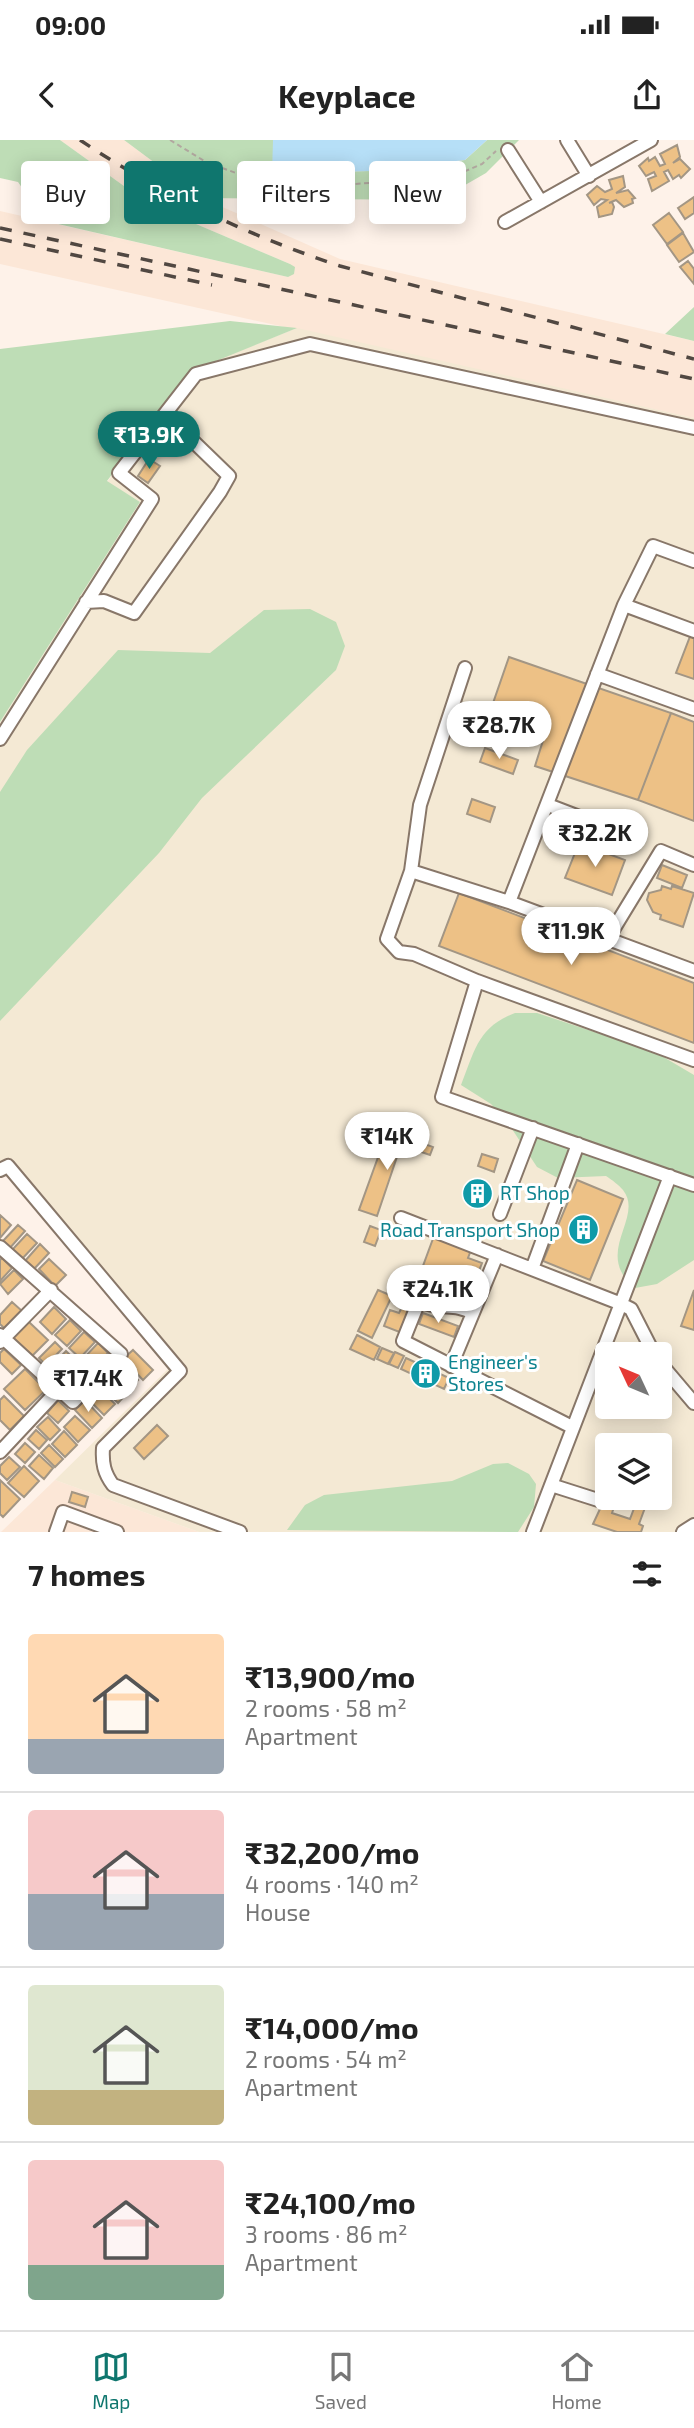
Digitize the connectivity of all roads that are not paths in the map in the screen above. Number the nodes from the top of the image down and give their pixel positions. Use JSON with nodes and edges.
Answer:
{"nodes":[{"id":1,"x":567,"y":140,"type":"edge"},
{"id":2,"x":651,"y":140,"type":"edge"},
{"id":3,"x":503,"y":149,"type":"road end"},
{"id":4,"x":590,"y":176,"type":"junction"},
{"id":5,"x":541,"y":202,"type":"junction"},
{"id":6,"x":505,"y":222,"type":"dead end"},
{"id":7,"x":165,"y":414,"type":"junction"},
{"id":8,"x":694,"y":428,"type":"edge"},
{"id":9,"x":694,"y":561,"type":"edge"},
{"id":10,"x":86,"y":602,"type":"junction"},
{"id":11,"x":624,"y":605,"type":"junction"},
{"id":12,"x":694,"y":631,"type":"edge"},
{"id":13,"x":465,"y":668,"type":"dead end"},
{"id":14,"x":597,"y":674,"type":"junction"},
{"id":15,"x":694,"y":709,"type":"edge"},
{"id":16,"x":0,"y":738,"type":"edge"},
{"id":17,"x":548,"y":805,"type":"junction"},
{"id":18,"x":629,"y":836,"type":"dead end"},
{"id":19,"x":694,"y":865,"type":"edge"},
{"id":20,"x":411,"y":871,"type":"junction"},
{"id":21,"x":509,"y":902,"type":"junction"},
{"id":22,"x":608,"y":938,"type":"junction"},
{"id":23,"x":694,"y":971,"type":"edge"},
{"id":24,"x":477,"y":981,"type":"junction"},
{"id":25,"x":694,"y":1060,"type":"edge"},
{"id":26,"x":533,"y":1128,"type":"junction"},
{"id":27,"x":578,"y":1144,"type":"junction"},
{"id":28,"x":0,"y":1170,"type":"edge"},
{"id":29,"x":670,"y":1176,"type":"junction"},
{"id":30,"x":694,"y":1185,"type":"edge"},
{"id":31,"x":499,"y":1214,"type":"dead end"},
{"id":32,"x":401,"y":1218,"type":"dead end"},
{"id":33,"x":0,"y":1247,"type":"edge"},
{"id":34,"x":497,"y":1255,"type":"junction"},
{"id":35,"x":532,"y":1269,"type":"junction"},
{"id":36,"x":51,"y":1290,"type":"junction"},
{"id":37,"x":619,"y":1303,"type":"junction"},
{"id":38,"x":473,"y":1313,"type":"junction"},
{"id":39,"x":1,"y":1339,"type":"edge"},
{"id":40,"x":648,"y":1342,"type":"edge"},
{"id":41,"x":451,"y":1366,"type":"junction"},
{"id":42,"x":672,"y":1377,"type":"edge"},
{"id":43,"x":59,"y":1389,"type":"junction"},
{"id":44,"x":694,"y":1403,"type":"edge"},
{"id":45,"x":572,"y":1427,"type":"junction"},
{"id":46,"x":0,"y":1452,"type":"edge"},
{"id":47,"x":551,"y":1485,"type":"junction"},
{"id":48,"x":595,"y":1499,"type":"edge"},
{"id":49,"x":694,"y":1525,"type":"edge"},
{"id":50,"x":56,"y":1532,"type":"edge"},
{"id":51,"x":117,"y":1532,"type":"edge"},
{"id":52,"x":240,"y":1532,"type":"edge"},
{"id":53,"x":533,"y":1532,"type":"edge"},
{"id":54,"x":683,"y":1532,"type":"edge"}],
"edges":[{"from":1,"to":4,"type":"street"},
{"from":2,"to":4,"type":"street"},
{"from":3,"to":5,"type":"street"},
{"from":4,"to":5,"type":"street"},
{"from":5,"to":6,"type":"street"},
{"from":7,"to":8,"type":"street"},
{"from":7,"to":10,"type":"street"},
{"from":7,"to":10,"type":"street"},
{"from":9,"to":11,"type":"street"},
{"from":10,"to":16,"type":"street"},
{"from":11,"to":12,"type":"street"},
{"from":11,"to":14,"type":"street"},
{"from":13,"to":20,"type":"street"},
{"from":14,"to":15,"type":"street"},
{"from":14,"to":17,"type":"street"},
{"from":17,"to":18,"type":"street"},
{"from":17,"to":21,"type":"street"},
{"from":19,"to":22,"type":"street"},
{"from":20,"to":21,"type":"street"},
{"from":20,"to":24,"type":"street"},
{"from":21,"to":22,"type":"street"},
{"from":22,"to":23,"type":"street"},
{"from":24,"to":25,"type":"street"},
{"from":24,"to":26,"type":"street"},
{"from":26,"to":27,"type":"street"},
{"from":26,"to":31,"type":"street"},
{"from":27,"to":29,"type":"street"},
{"from":27,"to":35,"type":"street"},
{"from":28,"to":52,"type":"street"},
{"from":29,"to":30,"type":"street"},
{"from":29,"to":37,"type":"street"},
{"from":32,"to":34,"type":"street"},
{"from":33,"to":36,"type":"street"},
{"from":34,"to":35,"type":"street"},
{"from":34,"to":38,"type":"street"},
{"from":35,"to":37,"type":"street"},
{"from":36,"to":39,"type":"street"},
{"from":36,"to":43,"type":"street"},
{"from":37,"to":40,"type":"street"},
{"from":37,"to":45,"type":"street"},
{"from":38,"to":41,"type":"street"},
{"from":38,"to":41,"type":"street"},
{"from":39,"to":43,"type":"street"},
{"from":41,"to":45,"type":"street"},
{"from":42,"to":44,"type":"street"},
{"from":43,"to":46,"type":"street"},
{"from":45,"to":47,"type":"street"},
{"from":47,"to":48,"type":"street"},
{"from":47,"to":53,"type":"street"},
{"from":49,"to":54,"type":"street"},
{"from":50,"to":51,"type":"street"}]}
